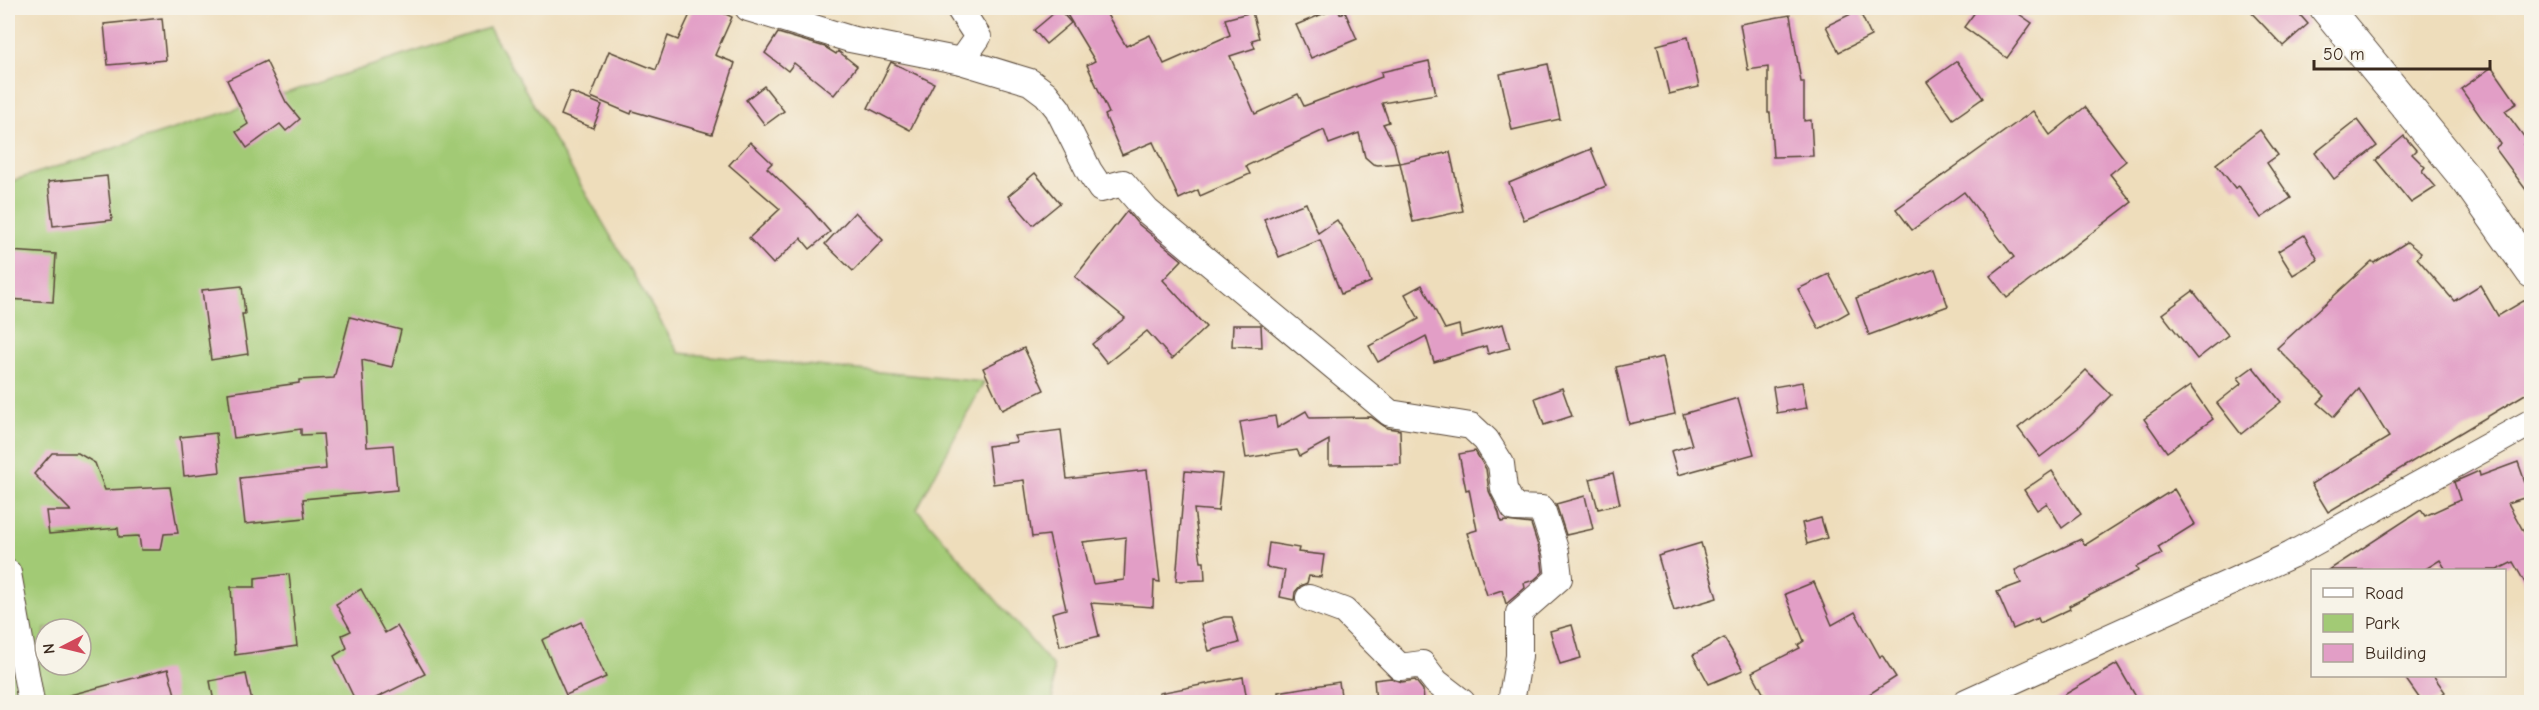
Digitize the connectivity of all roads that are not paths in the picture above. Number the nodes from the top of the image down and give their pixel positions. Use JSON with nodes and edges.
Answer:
{"nodes":[{"id":1,"x":748,"y":8,"type":"edge"},
{"id":2,"x":959,"y":8,"type":"edge"},
{"id":3,"x":2326,"y":8,"type":"edge"},
{"id":4,"x":961,"y":61,"type":"junction"},
{"id":5,"x":2532,"y":272,"type":"edge"},
{"id":6,"x":2532,"y":422,"type":"edge"},
{"id":7,"x":8,"y":573,"type":"edge"},
{"id":8,"x":1309,"y":598,"type":"dead end"},
{"id":9,"x":31,"y":702,"type":"edge"},
{"id":10,"x":1462,"y":702,"type":"edge"},
{"id":11,"x":1511,"y":702,"type":"edge"},
{"id":12,"x":1966,"y":702,"type":"edge"}],
"edges":[{"from":1,"to":4,"type":"street"},
{"from":2,"to":4,"type":"street"},
{"from":3,"to":5,"type":"main road"},
{"from":4,"to":11,"type":"street"},
{"from":6,"to":12,"type":"street"},
{"from":7,"to":9,"type":"street"},
{"from":8,"to":10,"type":"street"}]}
